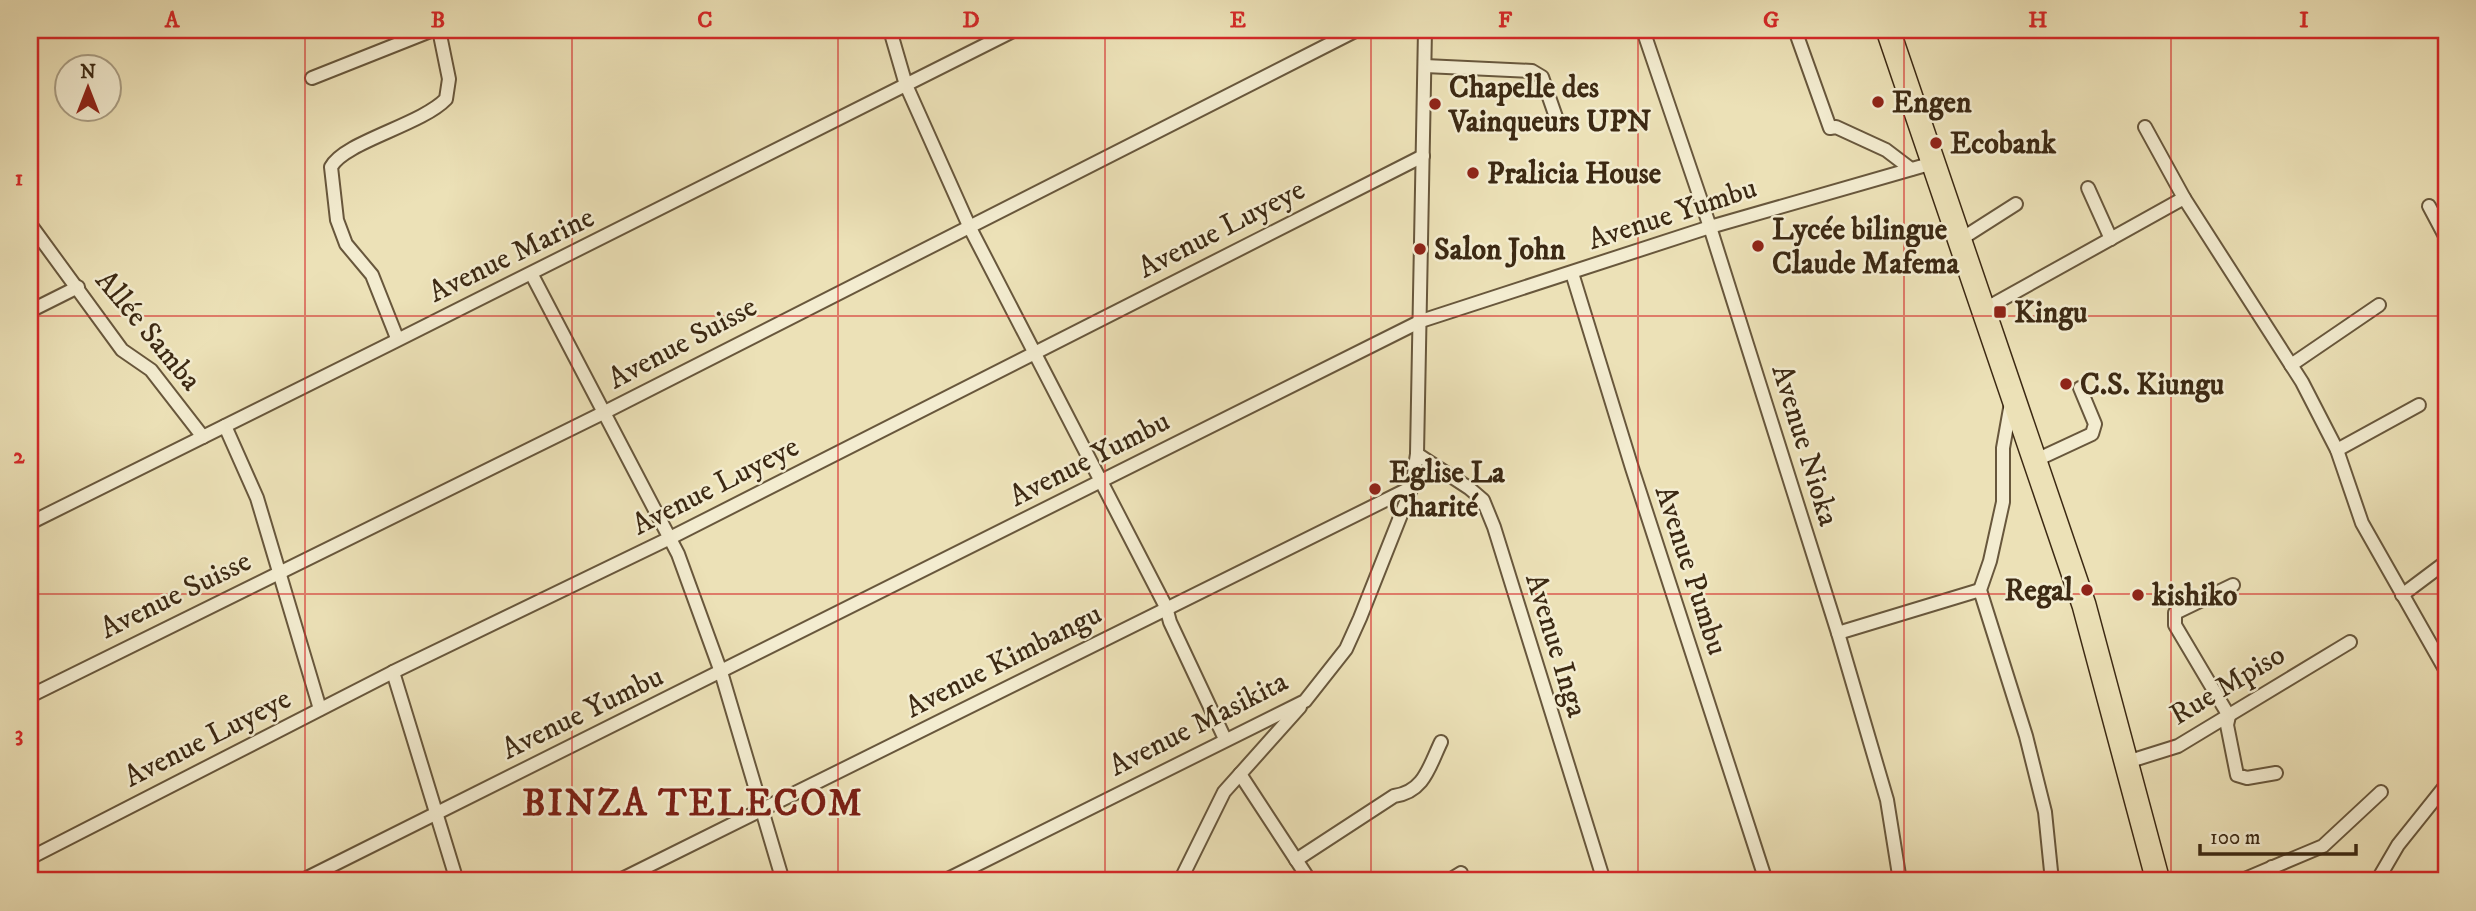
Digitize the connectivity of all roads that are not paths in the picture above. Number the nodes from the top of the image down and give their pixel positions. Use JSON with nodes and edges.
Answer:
{"nodes":[{"id":1,"x":439,"y":30,"type":"edge"},
{"id":2,"x":890,"y":30,"type":"edge"},
{"id":3,"x":1015,"y":30,"type":"edge"},
{"id":4,"x":1357,"y":30,"type":"edge"},
{"id":5,"x":1425,"y":30,"type":"edge"},
{"id":6,"x":1643,"y":30,"type":"edge"},
{"id":7,"x":1795,"y":30,"type":"edge"},
{"id":8,"x":1888,"y":30,"type":"edge"},
{"id":9,"x":426,"y":31,"type":"edge"},
{"id":10,"x":1424,"y":66,"type":"junction"},
{"id":11,"x":312,"y":78,"type":"dead end"},
{"id":12,"x":906,"y":85,"type":"junction"},
{"id":13,"x":1557,"y":120,"type":"dead end"},
{"id":14,"x":2145,"y":127,"type":"dead end"},
{"id":15,"x":1423,"y":156,"type":"junction"},
{"id":16,"x":1933,"y":163,"type":"junction"},
{"id":17,"x":1911,"y":169,"type":"junction"},
{"id":18,"x":2088,"y":188,"type":"dead end"},
{"id":19,"x":2185,"y":198,"type":"junction"},
{"id":20,"x":2016,"y":204,"type":"dead end"},
{"id":21,"x":2429,"y":206,"type":"dead end"},
{"id":22,"x":31,"y":227,"type":"edge"},
{"id":23,"x":1710,"y":227,"type":"junction"},
{"id":24,"x":970,"y":228,"type":"junction"},
{"id":25,"x":2446,"y":238,"type":"edge"},
{"id":26,"x":2111,"y":239,"type":"junction"},
{"id":27,"x":1958,"y":241,"type":"junction"},
{"id":28,"x":1572,"y":273,"type":"junction"},
{"id":29,"x":532,"y":275,"type":"junction"},
{"id":30,"x":78,"y":287,"type":"junction"},
{"id":31,"x":2379,"y":305,"type":"dead end"},
{"id":32,"x":1983,"y":310,"type":"junction"},
{"id":33,"x":30,"y":311,"type":"edge"},
{"id":34,"x":1421,"y":321,"type":"junction"},
{"id":35,"x":397,"y":338,"type":"junction"},
{"id":36,"x":1036,"y":350,"type":"junction"},
{"id":37,"x":2291,"y":365,"type":"junction"},
{"id":38,"x":2080,"y":388,"type":"dead end"},
{"id":39,"x":2012,"y":396,"type":"junction"},
{"id":40,"x":2419,"y":405,"type":"dead end"},
{"id":41,"x":603,"y":413,"type":"junction"},
{"id":42,"x":225,"y":426,"type":"junction"},
{"id":43,"x":203,"y":437,"type":"junction"},
{"id":44,"x":2337,"y":450,"type":"junction"},
{"id":45,"x":1418,"y":454,"type":"junction"},
{"id":46,"x":2034,"y":461,"type":"junction"},
{"id":47,"x":1102,"y":482,"type":"junction"},
{"id":48,"x":1412,"y":486,"type":"junction"},
{"id":49,"x":30,"y":523,"type":"edge"},
{"id":50,"x":668,"y":539,"type":"junction"},
{"id":51,"x":2446,"y":562,"type":"edge"},
{"id":52,"x":278,"y":574,"type":"junction"},
{"id":53,"x":2233,"y":584,"type":"dead end"},
{"id":54,"x":1980,"y":590,"type":"junction"},
{"id":55,"x":2402,"y":595,"type":"junction"},
{"id":56,"x":1167,"y":607,"type":"junction"},
{"id":57,"x":1838,"y":633,"type":"junction"},
{"id":58,"x":2350,"y":642,"type":"dead end"},
{"id":59,"x":2446,"y":671,"type":"edge"},
{"id":60,"x":393,"y":672,"type":"junction"},
{"id":61,"x":721,"y":672,"type":"junction"},
{"id":62,"x":30,"y":696,"type":"edge"},
{"id":63,"x":1305,"y":701,"type":"junction"},
{"id":64,"x":320,"y":709,"type":"junction"},
{"id":65,"x":2229,"y":716,"type":"junction"},
{"id":66,"x":1225,"y":740,"type":"junction"},
{"id":67,"x":1441,"y":742,"type":"dead end"},
{"id":68,"x":2127,"y":762,"type":"junction"},
{"id":69,"x":2276,"y":773,"type":"dead end"},
{"id":70,"x":1240,"y":774,"type":"junction"},
{"id":71,"x":2446,"y":785,"type":"edge"},
{"id":72,"x":2381,"y":792,"type":"dead end"},
{"id":73,"x":762,"y":810,"type":"junction"},
{"id":74,"x":435,"y":814,"type":"junction"},
{"id":75,"x":30,"y":858,"type":"edge"},
{"id":76,"x":1296,"y":860,"type":"junction"},
{"id":77,"x":2272,"y":867,"type":"junction"},
{"id":78,"x":1461,"y":873,"type":"dead end"},
{"id":79,"x":301,"y":881,"type":"edge"},
{"id":80,"x":457,"y":881,"type":"edge"},
{"id":81,"x":618,"y":881,"type":"edge"},
{"id":82,"x":783,"y":881,"type":"edge"},
{"id":83,"x":944,"y":881,"type":"edge"},
{"id":84,"x":1180,"y":881,"type":"edge"},
{"id":85,"x":1310,"y":881,"type":"edge"},
{"id":86,"x":1448,"y":881,"type":"edge"},
{"id":87,"x":1604,"y":881,"type":"edge"},
{"id":88,"x":1766,"y":881,"type":"edge"},
{"id":89,"x":1900,"y":881,"type":"edge"},
{"id":90,"x":2052,"y":881,"type":"edge"},
{"id":91,"x":2158,"y":881,"type":"edge"},
{"id":92,"x":2240,"y":881,"type":"edge"},
{"id":93,"x":2273,"y":881,"type":"edge"},
{"id":94,"x":2377,"y":881,"type":"edge"}],
"edges":[{"from":1,"to":35,"type":"street"},
{"from":2,"to":12,"type":"street"},
{"from":3,"to":12,"type":"street","name":"Avenue Marine"},
{"from":4,"to":24,"type":"street","name":"Avenue Suisse"},
{"from":5,"to":10,"type":"street","name":"Avenue Masikita"},
{"from":6,"to":23,"type":"street","name":"Avenue Nioka"},
{"from":7,"to":17,"type":"street"},
{"from":8,"to":16,"type":"highway"},
{"from":9,"to":11,"type":"street"},
{"from":10,"to":13,"type":"street"},
{"from":10,"to":15,"type":"street","name":"Avenue Masikita"},
{"from":12,"to":24,"type":"street"},
{"from":12,"to":29,"type":"street","name":"Avenue Marine"},
{"from":14,"to":19,"type":"street"},
{"from":15,"to":34,"type":"street","name":"Avenue Masikita"},
{"from":15,"to":36,"type":"street","name":"Avenue Luyeye"},
{"from":16,"to":17,"type":"street","name":"Avenue Yumbu"},
{"from":16,"to":27,"type":"highway"},
{"from":17,"to":23,"type":"street","name":"Avenue Yumbu"},
{"from":18,"to":26,"type":"street"},
{"from":19,"to":26,"type":"street"},
{"from":19,"to":37,"type":"street"},
{"from":20,"to":27,"type":"street"},
{"from":21,"to":25,"type":"street"},
{"from":22,"to":30,"type":"street","name":"Allée Samba"},
{"from":23,"to":28,"type":"street","name":"Avenue Yumbu"},
{"from":23,"to":57,"type":"street","name":"Avenue Nioka"},
{"from":24,"to":36,"type":"street"},
{"from":24,"to":41,"type":"street","name":"Avenue Suisse"},
{"from":26,"to":32,"type":"street"},
{"from":27,"to":32,"type":"highway"},
{"from":28,"to":34,"type":"street","name":"Avenue Yumbu"},
{"from":28,"to":88,"type":"street","name":"Avenue Pumbu"},
{"from":29,"to":35,"type":"street","name":"Avenue Marine"},
{"from":29,"to":41,"type":"street"},
{"from":30,"to":33,"type":"street"},
{"from":30,"to":43,"type":"street","name":"Allée Samba"},
{"from":31,"to":37,"type":"street"},
{"from":32,"to":39,"type":"highway"},
{"from":34,"to":45,"type":"street","name":"Avenue Masikita"},
{"from":34,"to":47,"type":"street","name":"Avenue Yumbu"},
{"from":35,"to":42,"type":"street","name":"Avenue Marine"},
{"from":36,"to":47,"type":"street"},
{"from":36,"to":50,"type":"street","name":"Avenue Luyeye"},
{"from":37,"to":44,"type":"street"},
{"from":38,"to":46,"type":"street"},
{"from":39,"to":46,"type":"highway"},
{"from":39,"to":54,"type":"street"},
{"from":40,"to":44,"type":"street"},
{"from":41,"to":50,"type":"street"},
{"from":41,"to":52,"type":"street","name":"Avenue Suisse"},
{"from":42,"to":43,"type":"street","name":"Avenue Marine"},
{"from":42,"to":52,"type":"street"},
{"from":43,"to":49,"type":"street","name":"Avenue Marine"},
{"from":44,"to":55,"type":"street"},
{"from":45,"to":48,"type":"street","name":"Avenue Masikita"},
{"from":45,"to":87,"type":"street","name":"Avenue Inga"},
{"from":46,"to":68,"type":"highway"},
{"from":47,"to":56,"type":"street"},
{"from":47,"to":61,"type":"street","name":"Avenue Yumbu"},
{"from":48,"to":56,"type":"street","name":"Avenue Kimbangu"},
{"from":48,"to":63,"type":"street","name":"Avenue Masikita"},
{"from":50,"to":60,"type":"street","name":"Avenue Luyeye"},
{"from":50,"to":61,"type":"street"},
{"from":51,"to":55,"type":"street"},
{"from":52,"to":62,"type":"street","name":"Avenue Suisse"},
{"from":52,"to":64,"type":"street"},
{"from":53,"to":65,"type":"street"},
{"from":54,"to":57,"type":"street"},
{"from":54,"to":90,"type":"street"},
{"from":55,"to":59,"type":"street"},
{"from":56,"to":66,"type":"street"},
{"from":56,"to":73,"type":"street","name":"Avenue Kimbangu"},
{"from":57,"to":89,"type":"street","name":"Avenue Nioka"},
{"from":58,"to":65,"type":"street","name":"Rue Mpiso"},
{"from":60,"to":64,"type":"street","name":"Avenue Luyeye"},
{"from":60,"to":74,"type":"street"},
{"from":61,"to":73,"type":"street"},
{"from":61,"to":74,"type":"street","name":"Avenue Yumbu"},
{"from":63,"to":66,"type":"street","name":"Avenue Masikita"},
{"from":63,"to":70,"type":"street"},
{"from":64,"to":75,"type":"street","name":"Avenue Luyeye"},
{"from":65,"to":68,"type":"street","name":"Rue Mpiso"},
{"from":65,"to":69,"type":"street"},
{"from":66,"to":83,"type":"street","name":"Avenue Masikita"},
{"from":67,"to":76,"type":"street"},
{"from":68,"to":91,"type":"highway"},
{"from":70,"to":76,"type":"street"},
{"from":70,"to":84,"type":"street"},
{"from":71,"to":94,"type":"street"},
{"from":72,"to":77,"type":"street"},
{"from":73,"to":81,"type":"street","name":"Avenue Kimbangu"},
{"from":73,"to":82,"type":"street"},
{"from":74,"to":79,"type":"street","name":"Avenue Yumbu"},
{"from":74,"to":80,"type":"street"},
{"from":76,"to":85,"type":"street"},
{"from":77,"to":92,"type":"street"},
{"from":77,"to":93,"type":"street"},
{"from":78,"to":86,"type":"street"}]}
